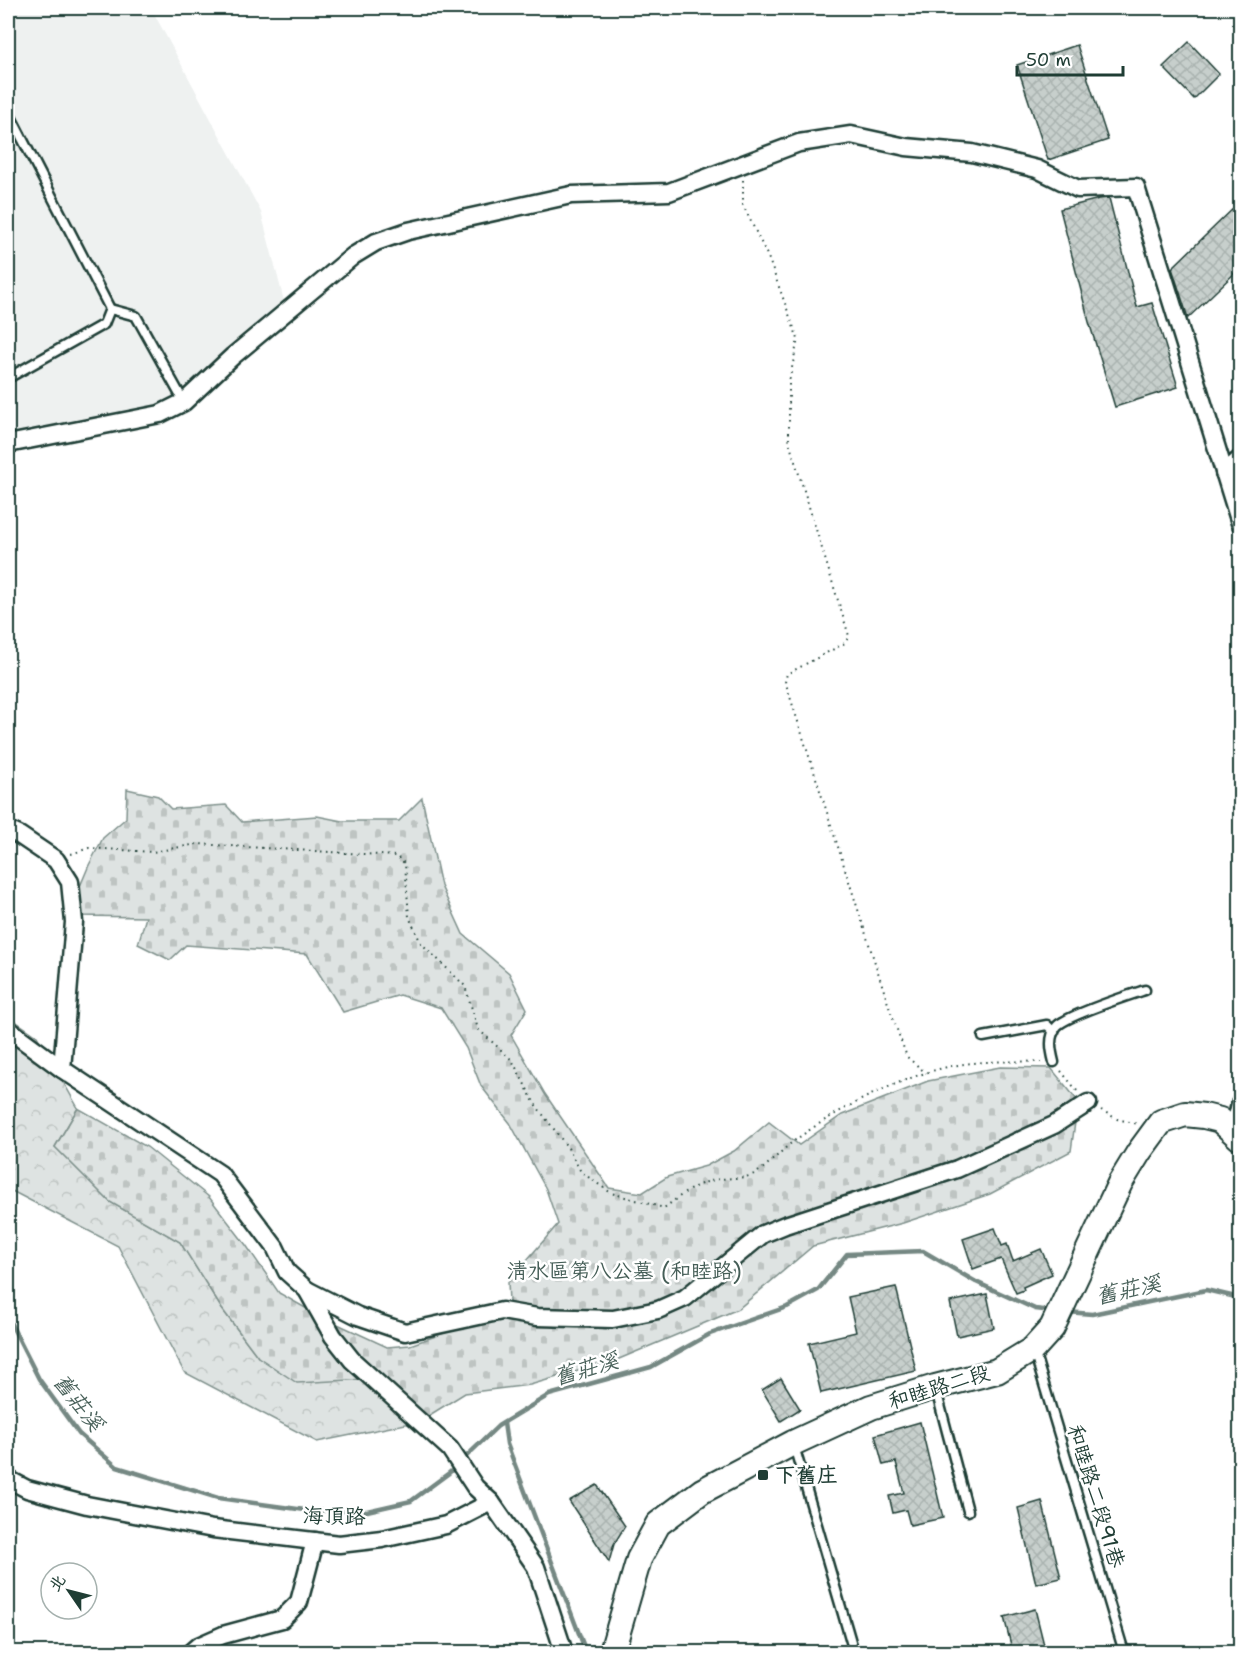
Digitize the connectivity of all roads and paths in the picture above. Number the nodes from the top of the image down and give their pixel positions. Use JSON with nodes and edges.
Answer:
{"nodes":[{"id":1,"x":8,"y":111,"type":"edge"},
{"id":2,"x":743,"y":165,"type":"junction"},
{"id":3,"x":110,"y":309,"type":"junction"},
{"id":4,"x":8,"y":378,"type":"edge"},
{"id":5,"x":184,"y":402,"type":"junction"},
{"id":6,"x":8,"y":444,"type":"edge"},
{"id":7,"x":1240,"y":459,"type":"edge"},
{"id":8,"x":1224,"y":473,"type":"junction"},
{"id":9,"x":1240,"y":523,"type":"edge"},
{"id":10,"x":8,"y":830,"type":"edge"},
{"id":11,"x":56,"y":860,"type":"junction"},
{"id":12,"x":1144,"y":990,"type":"dead end"},
{"id":13,"x":8,"y":1029,"type":"edge"},
{"id":14,"x":1054,"y":1032,"type":"junction"},
{"id":15,"x":983,"y":1037,"type":"dead end"},
{"id":16,"x":1054,"y":1062,"type":"junction"},
{"id":17,"x":62,"y":1069,"type":"junction"},
{"id":18,"x":926,"y":1073,"type":"junction"},
{"id":19,"x":1088,"y":1103,"type":"junction"},
{"id":20,"x":1240,"y":1104,"type":"edge"},
{"id":21,"x":1161,"y":1122,"type":"junction"},
{"id":22,"x":1237,"y":1134,"type":"edge"},
{"id":23,"x":307,"y":1290,"type":"junction"},
{"id":24,"x":1034,"y":1349,"type":"junction"},
{"id":25,"x":935,"y":1387,"type":"junction"},
{"id":26,"x":793,"y":1443,"type":"junction"},
{"id":27,"x":8,"y":1479,"type":"edge"},
{"id":28,"x":490,"y":1502,"type":"junction"},
{"id":29,"x":968,"y":1511,"type":"dead end"},
{"id":30,"x":315,"y":1541,"type":"junction"},
{"id":31,"x":196,"y":1650,"type":"edge"},
{"id":32,"x":564,"y":1653,"type":"edge"},
{"id":33,"x":612,"y":1653,"type":"edge"},
{"id":34,"x":854,"y":1653,"type":"edge"},
{"id":35,"x":1124,"y":1653,"type":"edge"}],
"edges":[{"from":1,"to":3,"type":"lane"},
{"from":2,"to":5,"type":"street"},
{"from":2,"to":8,"type":"street"},
{"from":2,"to":18,"type":"path"},
{"from":3,"to":4,"type":"lane"},
{"from":3,"to":5,"type":"lane"},
{"from":5,"to":6,"type":"street"},
{"from":7,"to":8,"type":"street"},
{"from":8,"to":9,"type":"street"},
{"from":10,"to":11,"type":"street"},
{"from":11,"to":17,"type":"street"},
{"from":11,"to":18,"type":"path"},
{"from":12,"to":14,"type":"lane"},
{"from":13,"to":17,"type":"street"},
{"from":14,"to":15,"type":"lane"},
{"from":14,"to":16,"type":"lane"},
{"from":16,"to":18,"type":"path"},
{"from":16,"to":19,"type":"path"},
{"from":17,"to":23,"type":"street"},
{"from":19,"to":21,"type":"path"},
{"from":19,"to":23,"type":"street"},
{"from":20,"to":22,"type":"street"},
{"from":21,"to":22,"type":"street"},
{"from":21,"to":24,"type":"street","name":"和睦路二段"},
{"from":23,"to":28,"type":"street"},
{"from":24,"to":25,"type":"street","name":"和睦路二段"},
{"from":24,"to":35,"type":"lane","name":"和睦路二段91巷"},
{"from":25,"to":26,"type":"street","name":"和睦路二段"},
{"from":25,"to":29,"type":"lane"},
{"from":26,"to":33,"type":"street","name":"和睦路二段"},
{"from":26,"to":34,"type":"lane"},
{"from":27,"to":30,"type":"street","name":"海頂路"},
{"from":28,"to":30,"type":"street","name":"海頂路"},
{"from":28,"to":32,"type":"street"},
{"from":30,"to":31,"type":"street"}]}
